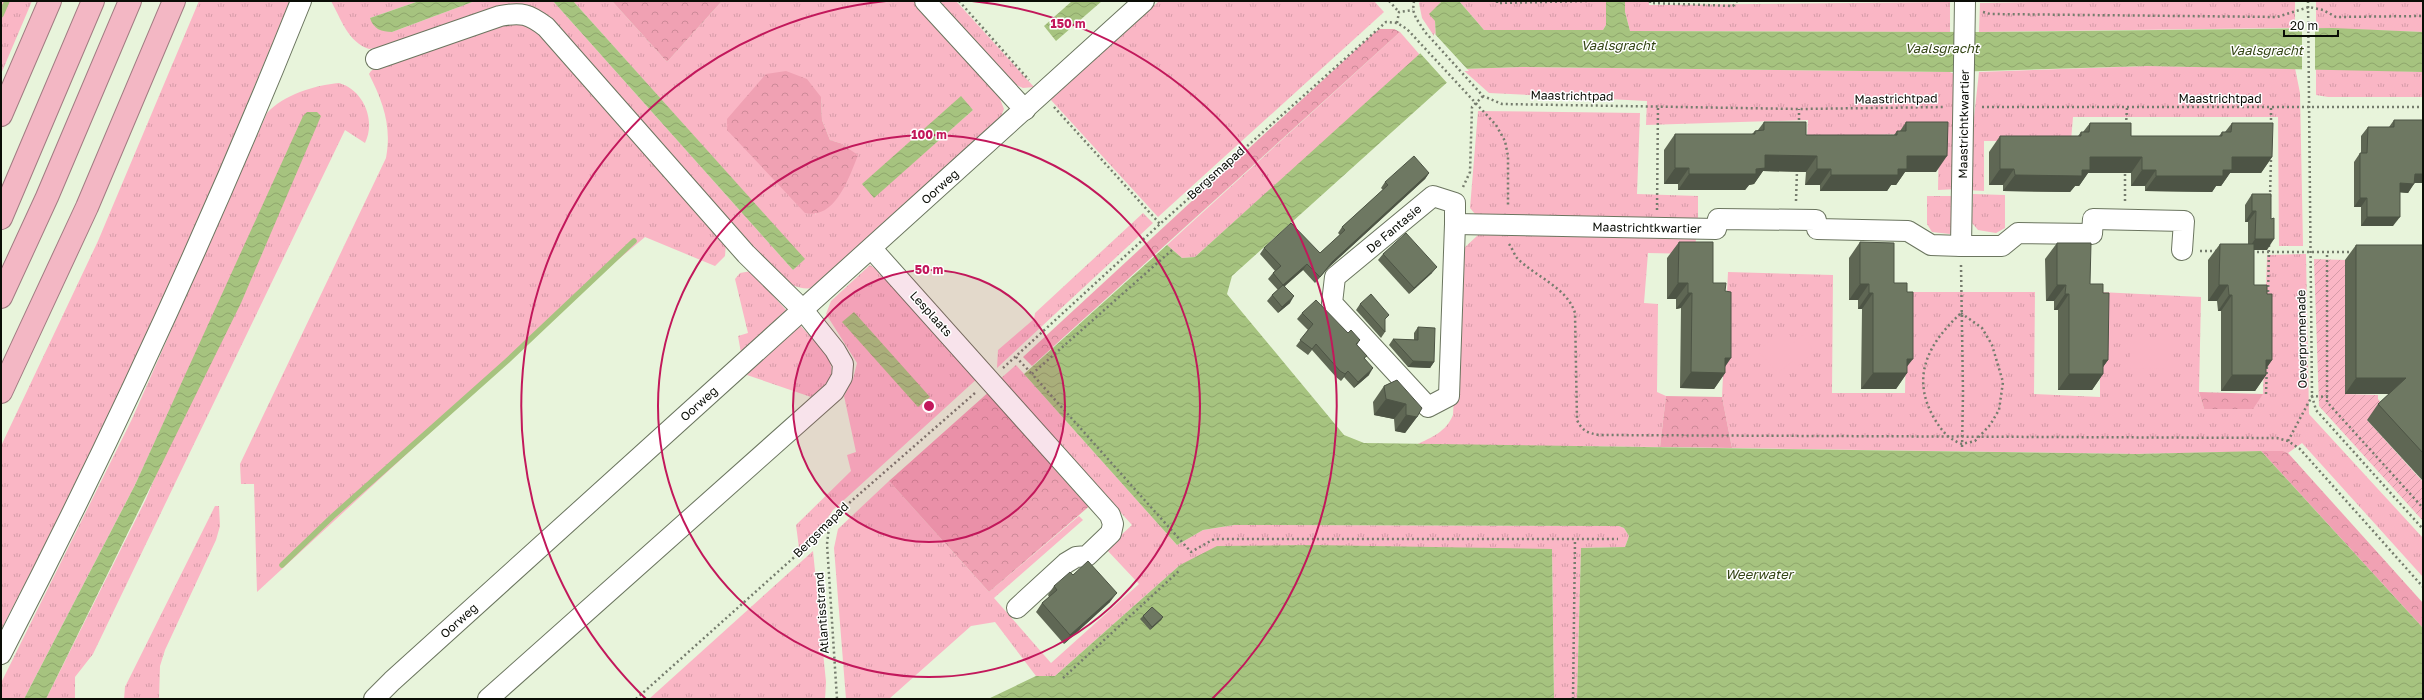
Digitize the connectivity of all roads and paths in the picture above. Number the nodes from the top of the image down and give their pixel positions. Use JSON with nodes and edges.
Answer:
{"nodes":[{"id":1,"x":50,"y":1,"type":"edge"},
{"id":2,"x":94,"y":1,"type":"edge"},
{"id":3,"x":130,"y":1,"type":"edge"},
{"id":4,"x":174,"y":1,"type":"edge"},
{"id":5,"x":301,"y":1,"type":"edge"},
{"id":6,"x":925,"y":1,"type":"edge"},
{"id":7,"x":959,"y":1,"type":"edge"},
{"id":8,"x":1144,"y":1,"type":"edge"},
{"id":9,"x":1389,"y":1,"type":"edge"},
{"id":10,"x":1414,"y":1,"type":"edge"},
{"id":11,"x":1497,"y":1,"type":"edge"},
{"id":12,"x":1590,"y":1,"type":"edge"},
{"id":13,"x":1650,"y":1,"type":"edge"},
{"id":14,"x":1737,"y":1,"type":"edge"},
{"id":15,"x":2308,"y":1,"type":"edge"},
{"id":16,"x":1965,"y":4,"type":"edge"},
{"id":17,"x":2309,"y":7,"type":"junction"},
{"id":18,"x":1413,"y":10,"type":"junction"},
{"id":19,"x":1399,"y":12,"type":"junction"},
{"id":20,"x":2423,"y":16,"type":"edge"},
{"id":21,"x":1397,"y":23,"type":"junction"},
{"id":22,"x":376,"y":59,"type":"dead end"},
{"id":23,"x":1042,"y":95,"type":"junction"},
{"id":24,"x":1483,"y":96,"type":"junction"},
{"id":25,"x":1476,"y":103,"type":"junction"},
{"id":26,"x":1658,"y":106,"type":"junction"},
{"id":27,"x":1965,"y":107,"type":"junction"},
{"id":28,"x":2423,"y":107,"type":"edge"},
{"id":29,"x":2127,"y":108,"type":"junction"},
{"id":30,"x":2271,"y":108,"type":"junction"},
{"id":31,"x":2310,"y":108,"type":"junction"},
{"id":32,"x":1799,"y":109,"type":"junction"},
{"id":33,"x":1026,"y":110,"type":"junction"},
{"id":34,"x":1,"y":115,"type":"edge"},
{"id":35,"x":2126,"y":130,"type":"edge"},
{"id":36,"x":2271,"y":130,"type":"edge"},
{"id":37,"x":1798,"y":133,"type":"edge"},
{"id":38,"x":2271,"y":153,"type":"edge"},
{"id":39,"x":1797,"y":165,"type":"edge"},
{"id":40,"x":2125,"y":168,"type":"edge"},
{"id":41,"x":2270,"y":199,"type":"edge"},
{"id":42,"x":1455,"y":203,"type":"junction"},
{"id":43,"x":1,"y":218,"type":"edge"},
{"id":44,"x":1796,"y":220,"type":"junction"},
{"id":45,"x":2124,"y":220,"type":"junction"},
{"id":46,"x":1160,"y":224,"type":"junction"},
{"id":47,"x":1454,"y":224,"type":"junction"},
{"id":48,"x":1508,"y":225,"type":"junction"},
{"id":49,"x":1657,"y":228,"type":"junction"},
{"id":50,"x":2270,"y":237,"type":"edge"},
{"id":51,"x":1962,"y":246,"type":"junction"},
{"id":52,"x":872,"y":249,"type":"junction"},
{"id":53,"x":1172,"y":250,"type":"dead end"},
{"id":54,"x":2182,"y":250,"type":"joint"},
{"id":55,"x":2222,"y":251,"type":"edge"},
{"id":56,"x":2246,"y":252,"type":"edge"},
{"id":57,"x":2310,"y":252,"type":"junction"},
{"id":58,"x":2327,"y":252,"type":"junction"},
{"id":59,"x":2359,"y":252,"type":"edge"},
{"id":60,"x":2269,"y":253,"type":"junction"},
{"id":61,"x":1,"y":297,"type":"edge"},
{"id":62,"x":2268,"y":300,"type":"edge"},
{"id":63,"x":803,"y":310,"type":"junction"},
{"id":64,"x":1961,"y":313,"type":"junction"},
{"id":65,"x":1016,"y":356,"type":"junction"},
{"id":66,"x":2267,"y":363,"type":"edge"},
{"id":67,"x":1032,"y":374,"type":"junction"},
{"id":68,"x":990,"y":380,"type":"junction"},
{"id":69,"x":1,"y":392,"type":"edge"},
{"id":70,"x":2266,"y":394,"type":"edge"},
{"id":71,"x":2312,"y":396,"type":"junction"},
{"id":72,"x":2328,"y":397,"type":"junction"},
{"id":73,"x":1983,"y":435,"type":"junction"},
{"id":74,"x":1947,"y":436,"type":"junction"},
{"id":75,"x":1962,"y":436,"type":"junction"},
{"id":76,"x":2288,"y":441,"type":"junction"},
{"id":77,"x":1962,"y":444,"type":"junction"},
{"id":78,"x":1962,"y":450,"type":"dead end"},
{"id":79,"x":2423,"y":508,"type":"edge"},
{"id":80,"x":829,"y":526,"type":"junction"},
{"id":81,"x":2423,"y":528,"type":"edge"},
{"id":82,"x":1575,"y":539,"type":"junction"},
{"id":83,"x":1618,"y":539,"type":"dead end"},
{"id":84,"x":1180,"y":570,"type":"dead end"},
{"id":85,"x":2423,"y":587,"type":"edge"},
{"id":86,"x":1017,"y":608,"type":"dead end"},
{"id":87,"x":1,"y":654,"type":"edge"},
{"id":88,"x":1063,"y":678,"type":"dead end"},
{"id":89,"x":374,"y":699,"type":"edge"},
{"id":90,"x":488,"y":699,"type":"edge"},
{"id":91,"x":636,"y":699,"type":"edge"},
{"id":92,"x":837,"y":699,"type":"edge"},
{"id":93,"x":1572,"y":699,"type":"edge"}],
"edges":[{"from":1,"to":34,"type":"highway"},
{"from":2,"to":43,"type":"highway"},
{"from":3,"to":61,"type":"highway"},
{"from":4,"to":69,"type":"highway"},
{"from":5,"to":87,"type":"street"},
{"from":6,"to":33,"type":"street"},
{"from":7,"to":23,"type":"path"},
{"from":8,"to":23,"type":"street","name":"Oorweg"},
{"from":9,"to":19,"type":"path"},
{"from":10,"to":18,"type":"path"},
{"from":11,"to":12,"type":"path"},
{"from":13,"to":14,"type":"path"},
{"from":15,"to":17,"type":"path","name":"Oeverpromenade"},
{"from":16,"to":17,"type":"path"},
{"from":16,"to":27,"type":"street","name":"Maastrichtkwartier"},
{"from":17,"to":20,"type":"path"},
{"from":17,"to":31,"type":"path","name":"Oeverpromenade"},
{"from":18,"to":19,"type":"path"},
{"from":18,"to":24,"type":"path","name":"Maastrichtpad"},
{"from":19,"to":21,"type":"path"},
{"from":21,"to":25,"type":"path"},
{"from":21,"to":46,"type":"path","name":"Bergsmapad"},
{"from":22,"to":63,"type":"street"},
{"from":23,"to":33,"type":"street","name":"Oorweg"},
{"from":23,"to":46,"type":"path"},
{"from":24,"to":25,"type":"path"},
{"from":24,"to":26,"type":"path","name":"Maastrichtpad"},
{"from":25,"to":42,"type":"path"},
{"from":25,"to":48,"type":"path"},
{"from":26,"to":32,"type":"path","name":"Maastrichtpad"},
{"from":26,"to":49,"type":"path"},
{"from":27,"to":29,"type":"path","name":"Maastrichtpad"},
{"from":27,"to":32,"type":"path","name":"Maastrichtpad"},
{"from":27,"to":51,"type":"street","name":"Maastrichtkwartier"},
{"from":28,"to":31,"type":"path","name":"Maastrichtpad"},
{"from":29,"to":30,"type":"path","name":"Maastrichtpad"},
{"from":29,"to":35,"type":"path"},
{"from":30,"to":31,"type":"path","name":"Maastrichtpad"},
{"from":30,"to":36,"type":"path"},
{"from":31,"to":57,"type":"path","name":"Oeverpromenade"},
{"from":32,"to":37,"type":"path"},
{"from":33,"to":52,"type":"street","name":"Oorweg"},
{"from":38,"to":41,"type":"path"},
{"from":39,"to":44,"type":"path"},
{"from":40,"to":45,"type":"path"},
{"from":42,"to":47,"type":"street","name":"De Fantasie"},
{"from":42,"to":47,"type":"street","name":"De Fantasie"},
{"from":44,"to":49,"type":"street","name":"Maastrichtkwartier"},
{"from":44,"to":51,"type":"street","name":"Maastrichtkwartier"},
{"from":45,"to":51,"type":"street","name":"Maastrichtkwartier"},
{"from":45,"to":54,"type":"street","name":"Maastrichtkwartier"},
{"from":46,"to":65,"type":"path","name":"Bergsmapad"},
{"from":47,"to":48,"type":"street","name":"Maastrichtkwartier"},
{"from":48,"to":49,"type":"street","name":"Maastrichtkwartier"},
{"from":48,"to":74,"type":"path"},
{"from":50,"to":60,"type":"path"},
{"from":51,"to":64,"type":"path"},
{"from":52,"to":63,"type":"street","name":"Oorweg"},
{"from":52,"to":68,"type":"street","name":"Lesplaats"},
{"from":53,"to":67,"type":"path"},
{"from":54,"to":55,"type":"path"},
{"from":56,"to":60,"type":"path"},
{"from":57,"to":58,"type":"path"},
{"from":57,"to":60,"type":"path"},
{"from":57,"to":71,"type":"path","name":"Oeverpromenade"},
{"from":58,"to":59,"type":"path"},
{"from":58,"to":72,"type":"path"},
{"from":60,"to":62,"type":"path"},
{"from":63,"to":89,"type":"street","name":"Oorweg"},
{"from":63,"to":90,"type":"street"},
{"from":64,"to":73,"type":"path"},
{"from":64,"to":74,"type":"path"},
{"from":64,"to":75,"type":"path"},
{"from":65,"to":67,"type":"path"},
{"from":65,"to":68,"type":"path","name":"Bergsmapad"},
{"from":66,"to":70,"type":"path"},
{"from":67,"to":82,"type":"path"},
{"from":68,"to":80,"type":"path","name":"Bergsmapad"},
{"from":68,"to":86,"type":"street"},
{"from":71,"to":72,"type":"path"},
{"from":71,"to":76,"type":"path"},
{"from":71,"to":81,"type":"path","name":"Oeverpromenade"},
{"from":72,"to":79,"type":"path"},
{"from":73,"to":75,"type":"path"},
{"from":73,"to":76,"type":"path"},
{"from":73,"to":77,"type":"path"},
{"from":74,"to":75,"type":"path"},
{"from":74,"to":77,"type":"path"},
{"from":75,"to":77,"type":"path"},
{"from":76,"to":85,"type":"path"},
{"from":77,"to":78,"type":"path"},
{"from":80,"to":91,"type":"path","name":"Bergsmapad"},
{"from":80,"to":92,"type":"path","name":"Atlantisstrand"},
{"from":82,"to":83,"type":"path"},
{"from":82,"to":93,"type":"path"},
{"from":84,"to":88,"type":"path"}]}
